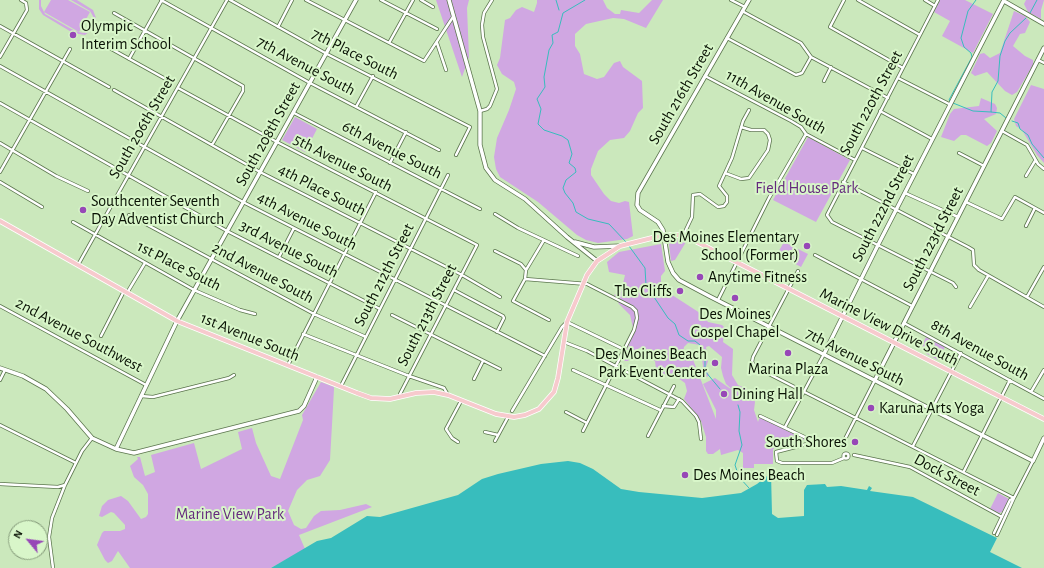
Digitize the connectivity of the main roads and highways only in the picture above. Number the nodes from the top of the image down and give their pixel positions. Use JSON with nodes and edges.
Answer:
{"nodes":[{"id":1,"x":0,"y":221,"type":"edge"},
{"id":2,"x":508,"y":417,"type":"joint"},
{"id":3,"x":1044,"y":419,"type":"edge"}],
"edges":[{"from":1,"to":2,"type":"main road","name":"1st Avenue South"},
{"from":2,"to":3,"type":"main road","name":"Marine View Drive South"}]}
